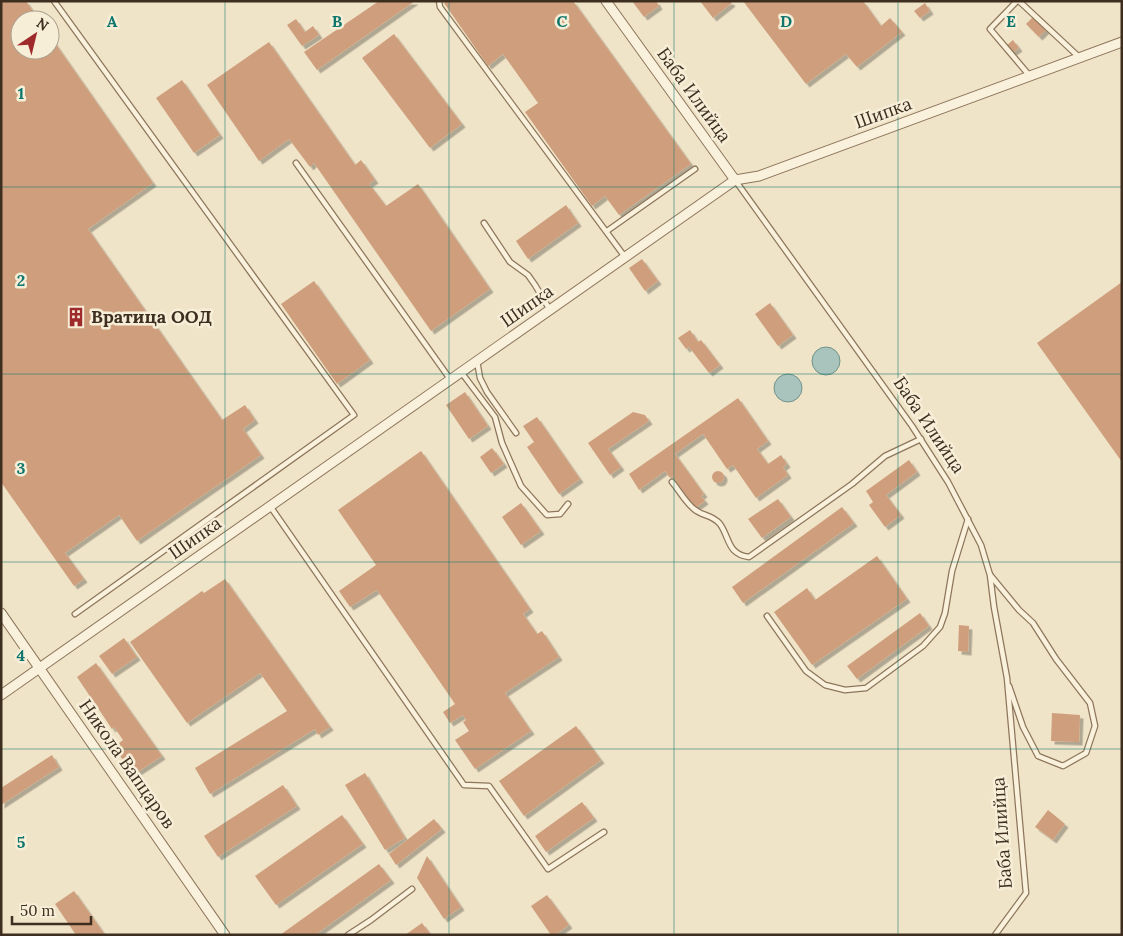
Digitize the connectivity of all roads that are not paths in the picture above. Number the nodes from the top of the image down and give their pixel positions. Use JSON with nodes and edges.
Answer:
{"nodes":[{"id":1,"x":54,"y":1,"type":"edge"},
{"id":2,"x":439,"y":1,"type":"edge"},
{"id":3,"x":606,"y":1,"type":"edge"},
{"id":4,"x":1018,"y":1,"type":"edge"},
{"id":5,"x":1122,"y":42,"type":"edge"},
{"id":6,"x":1080,"y":58,"type":"junction"},
{"id":7,"x":1030,"y":76,"type":"junction"},
{"id":8,"x":296,"y":163,"type":"dead end"},
{"id":9,"x":695,"y":169,"type":"dead end"},
{"id":10,"x":735,"y":180,"type":"junction"},
{"id":11,"x":484,"y":223,"type":"dead end"},
{"id":12,"x":607,"y":231,"type":"junction"},
{"id":13,"x":626,"y":257,"type":"junction"},
{"id":14,"x":550,"y":310,"type":"junction"},
{"id":15,"x":477,"y":361,"type":"junction"},
{"id":16,"x":461,"y":372,"type":"junction"},
{"id":17,"x":450,"y":379,"type":"junction"},
{"id":18,"x":516,"y":433,"type":"dead end"},
{"id":19,"x":921,"y":439,"type":"junction"},
{"id":20,"x":672,"y":482,"type":"dead end"},
{"id":21,"x":568,"y":504,"type":"dead end"},
{"id":22,"x":270,"y":506,"type":"junction"},
{"id":23,"x":968,"y":520,"type":"junction"},
{"id":24,"x":990,"y":575,"type":"junction"},
{"id":25,"x":1,"y":612,"type":"edge"},
{"id":26,"x":75,"y":614,"type":"dead end"},
{"id":27,"x":766,"y":616,"type":"dead end"},
{"id":28,"x":40,"y":668,"type":"junction"},
{"id":29,"x":1007,"y":678,"type":"junction"},
{"id":30,"x":1,"y":694,"type":"edge"},
{"id":31,"x":604,"y":832,"type":"dead end"},
{"id":32,"x":412,"y":889,"type":"dead end"},
{"id":33,"x":225,"y":935,"type":"edge"},
{"id":34,"x":348,"y":935,"type":"edge"},
{"id":35,"x":995,"y":935,"type":"edge"}],
"edges":[{"from":1,"to":26,"type":"lane"},
{"from":2,"to":12,"type":"lane"},
{"from":3,"to":10,"type":"street","name":"Баба Илийца"},
{"from":4,"to":6,"type":"lane"},
{"from":4,"to":7,"type":"lane"},
{"from":5,"to":6,"type":"street","name":"Шипка"},
{"from":6,"to":7,"type":"street","name":"Шипка"},
{"from":7,"to":10,"type":"street","name":"Шипка"},
{"from":8,"to":17,"type":"lane"},
{"from":9,"to":12,"type":"lane"},
{"from":10,"to":13,"type":"street","name":"Шипка"},
{"from":10,"to":19,"type":"lane","name":"Баба Илийца"},
{"from":11,"to":14,"type":"lane"},
{"from":12,"to":13,"type":"lane"},
{"from":13,"to":14,"type":"street","name":"Шипка"},
{"from":14,"to":15,"type":"street","name":"Шипка"},
{"from":15,"to":16,"type":"street","name":"Шипка"},
{"from":15,"to":18,"type":"lane"},
{"from":16,"to":17,"type":"street","name":"Шипка"},
{"from":16,"to":21,"type":"lane"},
{"from":17,"to":22,"type":"street","name":"Шипка"},
{"from":19,"to":20,"type":"lane"},
{"from":19,"to":23,"type":"lane","name":"Баба Илийца"},
{"from":22,"to":28,"type":"street","name":"Шипка"},
{"from":22,"to":31,"type":"lane"},
{"from":23,"to":24,"type":"lane","name":"Баба Илийца"},
{"from":23,"to":27,"type":"lane"},
{"from":24,"to":29,"type":"lane","name":"Баба Илийца"},
{"from":24,"to":29,"type":"lane"},
{"from":25,"to":28,"type":"street","name":"Никола Вапцаров"},
{"from":28,"to":30,"type":"street","name":"Шипка"},
{"from":28,"to":33,"type":"street","name":"Никола Вапцаров"},
{"from":29,"to":35,"type":"lane","name":"Баба Илийца"},
{"from":32,"to":34,"type":"lane"}]}
